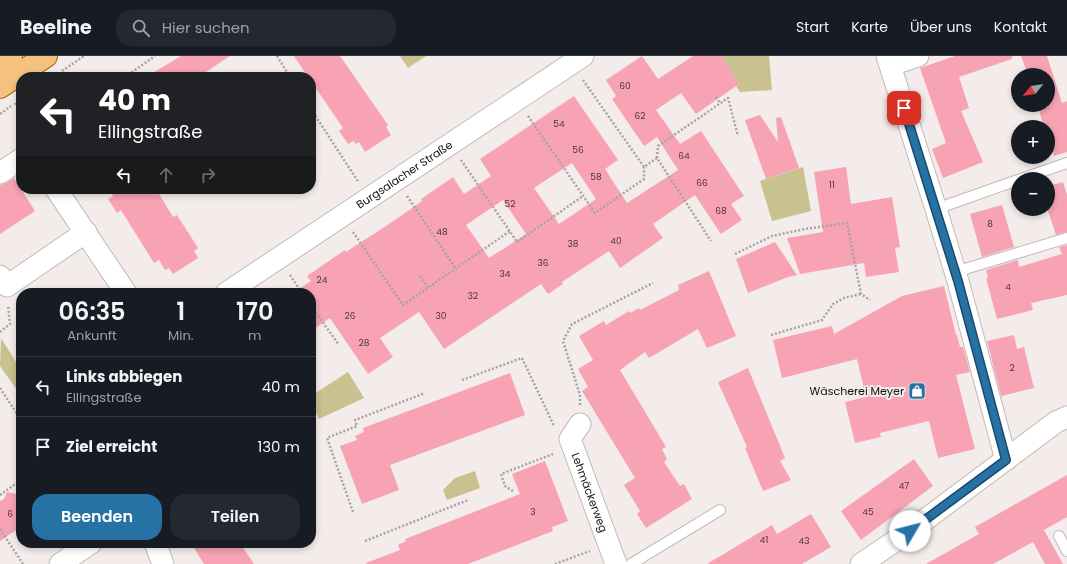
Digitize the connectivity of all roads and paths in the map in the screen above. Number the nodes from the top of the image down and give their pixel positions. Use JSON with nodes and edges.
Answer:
{"nodes":[{"id":1,"x":11,"y":56,"type":"edge"},
{"id":2,"x":46,"y":56,"type":"edge"},
{"id":3,"x":84,"y":56,"type":"edge"},
{"id":4,"x":155,"y":56,"type":"edge"},
{"id":5,"x":277,"y":56,"type":"edge"},
{"id":6,"x":918,"y":56,"type":"edge"},
{"id":7,"x":579,"y":58,"type":"edge"},
{"id":8,"x":888,"y":60,"type":"edge"},
{"id":9,"x":0,"y":63,"type":"edge"},
{"id":10,"x":22,"y":72,"type":"edge"},
{"id":11,"x":60,"y":72,"type":"edge"},
{"id":12,"x":132,"y":72,"type":"edge"},
{"id":13,"x":287,"y":72,"type":"edge"},
{"id":14,"x":16,"y":76,"type":"edge"},
{"id":15,"x":0,"y":87,"type":"edge"},
{"id":16,"x":716,"y":97,"type":"dead end"},
{"id":17,"x":517,"y":100,"type":"junction"},
{"id":18,"x":720,"y":103,"type":"junction"},
{"id":19,"x":316,"y":117,"type":"edge"},
{"id":20,"x":738,"y":136,"type":"dead end"},
{"id":21,"x":450,"y":144,"type":"junction"},
{"id":22,"x":657,"y":158,"type":"junction"},
{"id":23,"x":16,"y":162,"type":"edge"},
{"id":24,"x":1067,"y":163,"type":"edge"},
{"id":25,"x":644,"y":167,"type":"junction"},
{"id":26,"x":1040,"y":172,"type":"edge"},
{"id":27,"x":0,"y":173,"type":"edge"},
{"id":28,"x":396,"y":180,"type":"junction"},
{"id":29,"x":1011,"y":182,"type":"edge"},
{"id":30,"x":59,"y":194,"type":"edge"},
{"id":31,"x":583,"y":196,"type":"junction"},
{"id":32,"x":369,"y":199,"type":"junction"},
{"id":33,"x":936,"y":209,"type":"junction"},
{"id":34,"x":343,"y":217,"type":"junction"},
{"id":35,"x":510,"y":231,"type":"junction"},
{"id":36,"x":86,"y":232,"type":"junction"},
{"id":37,"x":1067,"y":238,"type":"edge"},
{"id":38,"x":711,"y":241,"type":"dead end"},
{"id":39,"x":735,"y":254,"type":"dead end"},
{"id":40,"x":456,"y":269,"type":"junction"},
{"id":41,"x":955,"y":272,"type":"junction"},
{"id":42,"x":420,"y":276,"type":"dead end"},
{"id":43,"x":3,"y":281,"type":"edge"},
{"id":44,"x":653,"y":283,"type":"dead end"},
{"id":45,"x":123,"y":288,"type":"edge"},
{"id":46,"x":234,"y":288,"type":"edge"},
{"id":47,"x":428,"y":288,"type":"junction"},
{"id":48,"x":860,"y":294,"type":"junction"},
{"id":49,"x":870,"y":300,"type":"dead end"},
{"id":50,"x":316,"y":313,"type":"edge"},
{"id":51,"x":0,"y":332,"type":"edge"},
{"id":52,"x":771,"y":335,"type":"dead end"},
{"id":53,"x":339,"y":345,"type":"dead end"},
{"id":54,"x":462,"y":380,"type":"dead end"},
{"id":55,"x":0,"y":388,"type":"edge"},
{"id":56,"x":425,"y":393,"type":"dead end"},
{"id":57,"x":16,"y":412,"type":"edge"},
{"id":58,"x":1067,"y":417,"type":"edge"},
{"id":59,"x":574,"y":436,"type":"junction"},
{"id":60,"x":1006,"y":460,"type":"junction"},
{"id":61,"x":16,"y":484,"type":"edge"},
{"id":62,"x":512,"y":491,"type":"dead end"},
{"id":63,"x":0,"y":495,"type":"edge"},
{"id":64,"x":468,"y":500,"type":"dead end"},
{"id":65,"x":720,"y":510,"type":"dead end"},
{"id":66,"x":353,"y":512,"type":"dead end"},
{"id":67,"x":0,"y":529,"type":"edge"},
{"id":68,"x":1059,"y":536,"type":"dead end"},
{"id":69,"x":365,"y":541,"type":"dead end"},
{"id":70,"x":609,"y":544,"type":"junction"},
{"id":71,"x":84,"y":548,"type":"edge"},
{"id":72,"x":157,"y":548,"type":"edge"},
{"id":73,"x":1067,"y":550,"type":"edge"},
{"id":74,"x":23,"y":564,"type":"edge"},
{"id":75,"x":60,"y":564,"type":"edge"},
{"id":76,"x":163,"y":564,"type":"edge"},
{"id":77,"x":555,"y":564,"type":"edge"},
{"id":78,"x":616,"y":564,"type":"edge"},
{"id":79,"x":631,"y":564,"type":"edge"},
{"id":80,"x":861,"y":564,"type":"edge"}],
"edges":[{"from":1,"to":9,"type":"main road"},
{"from":2,"to":10,"type":"main road"},
{"from":3,"to":11,"type":"path"},
{"from":4,"to":12,"type":"path"},
{"from":5,"to":13,"type":"path"},
{"from":6,"to":8,"type":"street"},
{"from":7,"to":17,"type":"street","name":"Burgsalacher Straße"},
{"from":7,"to":25,"type":"path"},
{"from":8,"to":33,"type":"street"},
{"from":14,"to":15,"type":"main road"},
{"from":16,"to":18,"type":"path"},
{"from":17,"to":21,"type":"street","name":"Burgsalacher Straße"},
{"from":17,"to":31,"type":"path"},
{"from":18,"to":20,"type":"path"},
{"from":18,"to":22,"type":"path"},
{"from":19,"to":32,"type":"path"},
{"from":21,"to":28,"type":"street","name":"Burgsalacher Straße"},
{"from":21,"to":35,"type":"path"},
{"from":22,"to":25,"type":"path"},
{"from":22,"to":38,"type":"path"},
{"from":23,"to":27,"type":"street"},
{"from":24,"to":26,"type":"lane"},
{"from":25,"to":31,"type":"path"},
{"from":28,"to":32,"type":"street","name":"Burgsalacher Straße"},
{"from":28,"to":40,"type":"path"},
{"from":29,"to":33,"type":"lane"},
{"from":30,"to":36,"type":"street"},
{"from":31,"to":35,"type":"path"},
{"from":32,"to":34,"type":"street","name":"Burgsalacher Straße"},
{"from":33,"to":41,"type":"street"},
{"from":34,"to":46,"type":"street","name":"Burgsalacher Straße"},
{"from":34,"to":47,"type":"path"},
{"from":35,"to":40,"type":"path"},
{"from":36,"to":43,"type":"street"},
{"from":36,"to":45,"type":"street"},
{"from":37,"to":41,"type":"lane"},
{"from":39,"to":48,"type":"path"},
{"from":40,"to":47,"type":"path"},
{"from":41,"to":60,"type":"street"},
{"from":42,"to":47,"type":"path"},
{"from":43,"to":51,"type":"path"},
{"from":44,"to":59,"type":"path"},
{"from":48,"to":49,"type":"path"},
{"from":48,"to":52,"type":"path"},
{"from":50,"to":53,"type":"path"},
{"from":54,"to":59,"type":"path"},
{"from":55,"to":57,"type":"path"},
{"from":56,"to":66,"type":"path"},
{"from":58,"to":60,"type":"street"},
{"from":59,"to":62,"type":"path"},
{"from":59,"to":70,"type":"street","name":"Lehmäckerweg"},
{"from":60,"to":80,"type":"street"},
{"from":61,"to":63,"type":"path"},
{"from":64,"to":69,"type":"path"},
{"from":65,"to":79,"type":"lane"},
{"from":67,"to":74,"type":"path"},
{"from":68,"to":73,"type":"lane"},
{"from":70,"to":77,"type":"path"},
{"from":70,"to":78,"type":"street","name":"Lehmäckerweg"},
{"from":71,"to":75,"type":"street"},
{"from":72,"to":76,"type":"street"}]}
